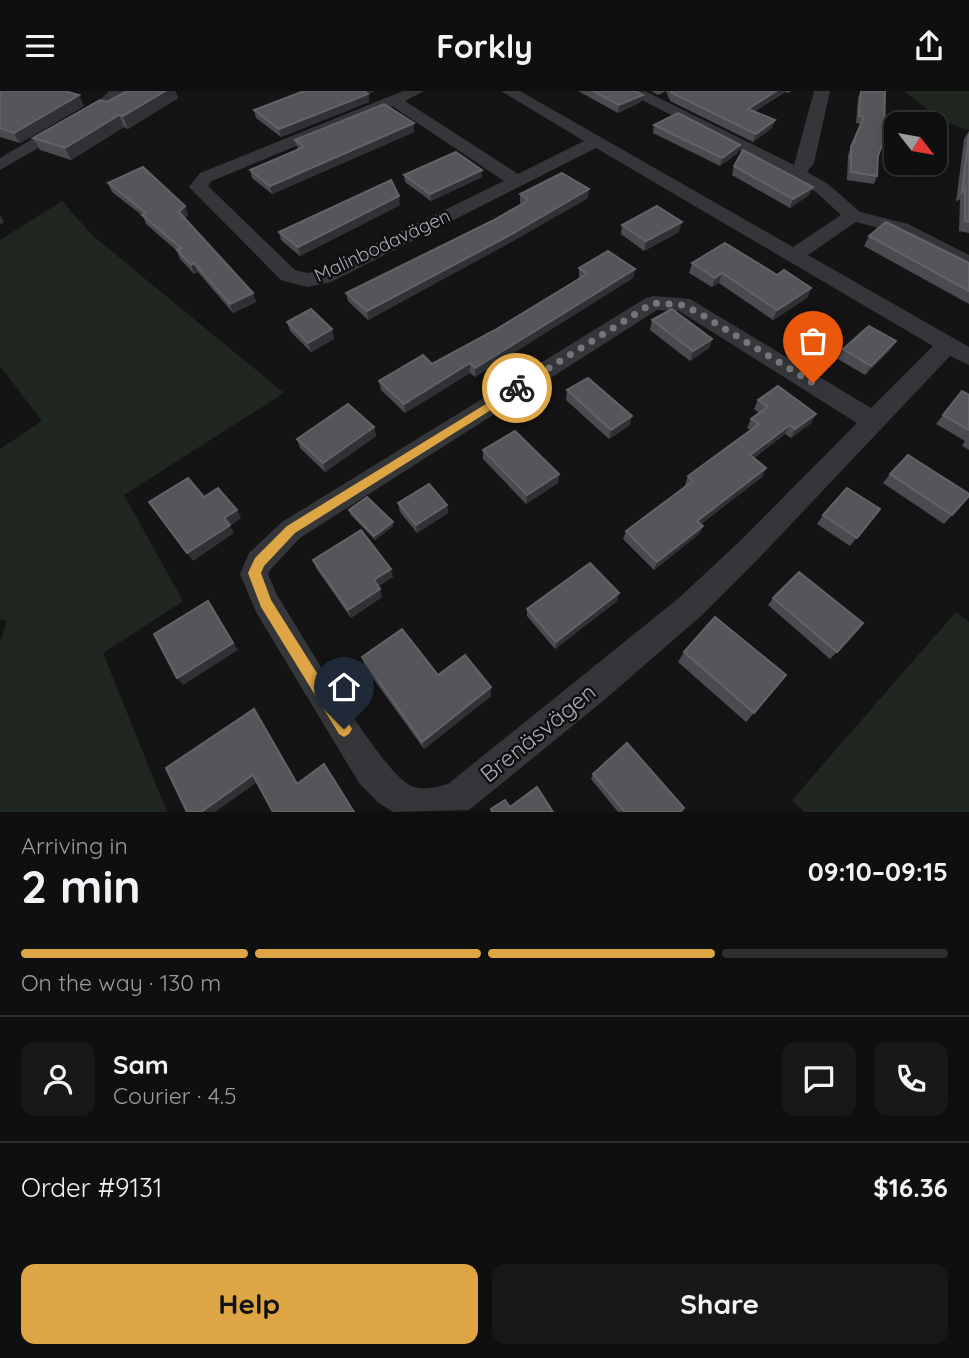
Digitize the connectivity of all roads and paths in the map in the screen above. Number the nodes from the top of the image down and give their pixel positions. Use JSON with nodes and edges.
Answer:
{"nodes":[{"id":1,"x":117,"y":91,"type":"edge"},
{"id":2,"x":416,"y":91,"type":"edge"},
{"id":3,"x":509,"y":91,"type":"edge"},
{"id":4,"x":633,"y":91,"type":"edge"},
{"id":5,"x":822,"y":91,"type":"edge"},
{"id":6,"x":393,"y":100,"type":"junction"},
{"id":7,"x":596,"y":142,"type":"junction"},
{"id":8,"x":0,"y":165,"type":"edge"},
{"id":9,"x":796,"y":173,"type":"junction"},
{"id":10,"x":517,"y":181,"type":"junction"},
{"id":11,"x":853,"y":216,"type":"junction"},
{"id":12,"x":793,"y":256,"type":"junction"},
{"id":13,"x":969,"y":263,"type":"edge"},
{"id":14,"x":958,"y":351,"type":"edge"},
{"id":15,"x":871,"y":420,"type":"junction"}],
"edges":[{"from":1,"to":8,"type":"street"},
{"from":2,"to":6,"type":"street","name":"Malinbodavägen"},
{"from":3,"to":7,"type":"street"},
{"from":4,"to":9,"type":"street"},
{"from":5,"to":9,"type":"street"},
{"from":6,"to":10,"type":"street"},
{"from":6,"to":10,"type":"street","name":"Malinbodavägen"},
{"from":7,"to":10,"type":"street","name":"Malinbodavägen"},
{"from":7,"to":12,"type":"street"},
{"from":9,"to":11,"type":"street"},
{"from":11,"to":12,"type":"street"},
{"from":11,"to":13,"type":"street"},
{"from":12,"to":14,"type":"street"},
{"from":14,"to":15,"type":"street","name":"Brenäsvägen"},
{"from":15,"to":15,"type":"street","name":"Brenäsvägen"}]}
